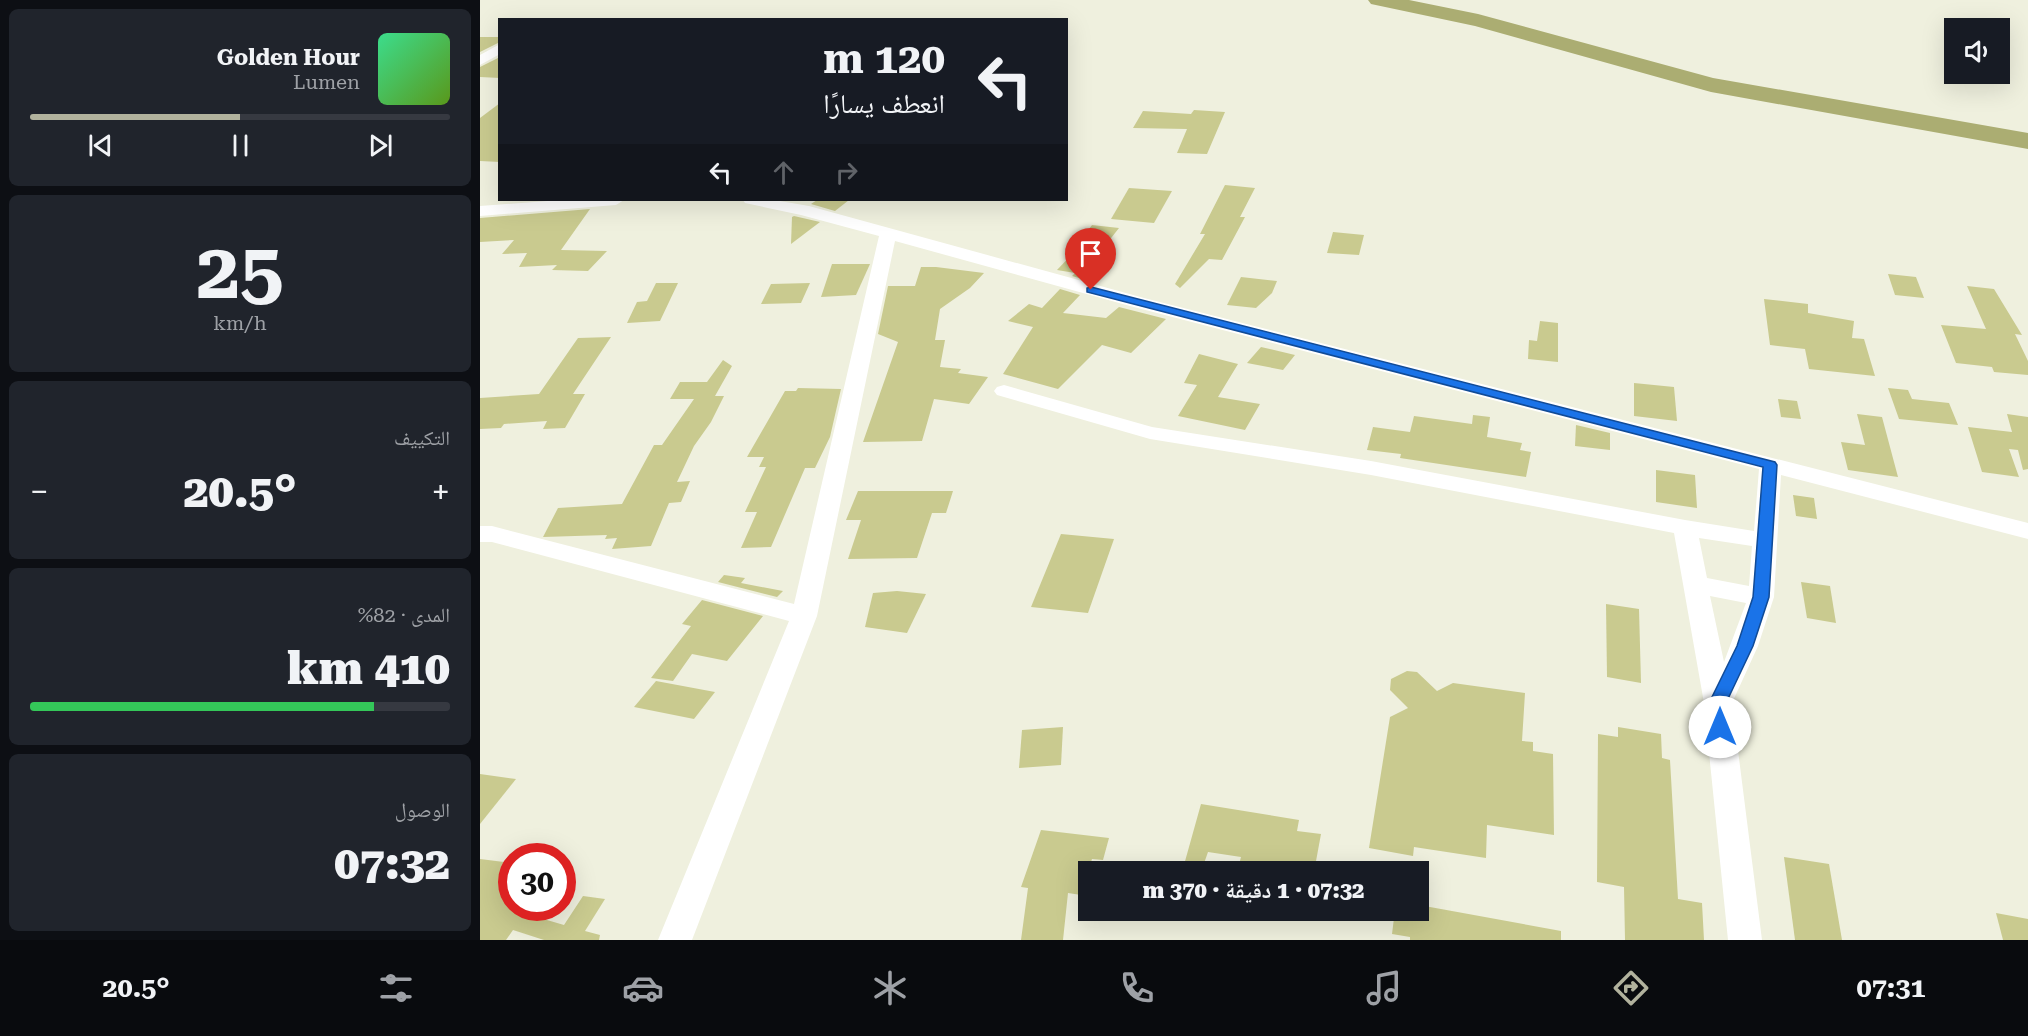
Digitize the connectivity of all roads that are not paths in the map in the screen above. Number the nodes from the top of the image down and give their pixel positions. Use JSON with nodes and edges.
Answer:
{"nodes":[{"id":1,"x":498,"y":49,"type":"edge"},
{"id":2,"x":480,"y":61,"type":"edge"},
{"id":3,"x":604,"y":201,"type":"edge"},
{"id":4,"x":756,"y":201,"type":"edge"},
{"id":5,"x":480,"y":211,"type":"edge"},
{"id":6,"x":888,"y":234,"type":"junction"},
{"id":7,"x":1004,"y":391,"type":"dead end"},
{"id":8,"x":1770,"y":465,"type":"junction"},
{"id":9,"x":1685,"y":528,"type":"junction"},
{"id":10,"x":2028,"y":531,"type":"edge"},
{"id":11,"x":480,"y":534,"type":"edge"},
{"id":12,"x":1763,"y":540,"type":"junction"},
{"id":13,"x":1695,"y":584,"type":"junction"},
{"id":14,"x":1761,"y":597,"type":"junction"},
{"id":15,"x":804,"y":616,"type":"junction"},
{"id":16,"x":1718,"y":703,"type":"junction"},
{"id":17,"x":675,"y":940,"type":"edge"},
{"id":18,"x":1745,"y":940,"type":"edge"}],
"edges":[{"from":1,"to":2,"type":"street"},
{"from":3,"to":5,"type":"street"},
{"from":4,"to":6,"type":"street"},
{"from":6,"to":8,"type":"street"},
{"from":6,"to":15,"type":"street"},
{"from":7,"to":9,"type":"street"},
{"from":8,"to":10,"type":"street"},
{"from":8,"to":12,"type":"street"},
{"from":9,"to":12,"type":"street"},
{"from":9,"to":13,"type":"street"},
{"from":11,"to":15,"type":"street"},
{"from":12,"to":14,"type":"street"},
{"from":13,"to":14,"type":"street"},
{"from":13,"to":16,"type":"street"},
{"from":14,"to":16,"type":"street"},
{"from":15,"to":17,"type":"street"},
{"from":16,"to":18,"type":"street"}]}
